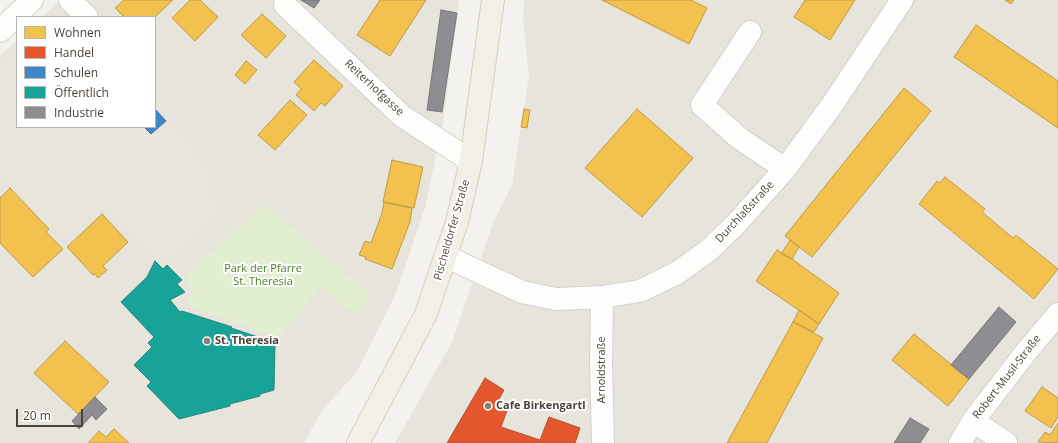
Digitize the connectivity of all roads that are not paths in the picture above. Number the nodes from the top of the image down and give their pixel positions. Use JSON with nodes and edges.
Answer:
{"nodes":[{"id":1,"x":32,"y":0,"type":"edge"},
{"id":2,"x":70,"y":0,"type":"edge"},
{"id":3,"x":493,"y":0,"type":"edge"},
{"id":4,"x":902,"y":0,"type":"edge"},
{"id":5,"x":285,"y":5,"type":"dead end"},
{"id":6,"x":86,"y":16,"type":"edge"},
{"id":7,"x":0,"y":31,"type":"edge"},
{"id":8,"x":750,"y":32,"type":"dead end"},
{"id":9,"x":471,"y":161,"type":"junction"},
{"id":10,"x":785,"y":169,"type":"junction"},
{"id":11,"x":445,"y":256,"type":"junction"},
{"id":12,"x":602,"y":297,"type":"junction"},
{"id":13,"x":1058,"y":314,"type":"edge"},
{"id":14,"x":973,"y":421,"type":"junction"},
{"id":15,"x":358,"y":443,"type":"edge"},
{"id":16,"x":603,"y":443,"type":"edge"},
{"id":17,"x":960,"y":443,"type":"edge"},
{"id":18,"x":1006,"y":443,"type":"edge"}],
"edges":[{"from":1,"to":7,"type":"street"},
{"from":2,"to":6,"type":"street"},
{"from":3,"to":9,"type":"main road","name":"Pischeldorfer Straße"},
{"from":4,"to":10,"type":"street","name":"Durchlaßstraße"},
{"from":5,"to":9,"type":"street","name":"Reiterhofgasse"},
{"from":8,"to":10,"type":"street"},
{"from":9,"to":11,"type":"main road","name":"Pischeldorfer Straße"},
{"from":10,"to":12,"type":"street","name":"Durchlaßstraße"},
{"from":11,"to":12,"type":"street","name":"Durchlaßstraße"},
{"from":11,"to":15,"type":"main road","name":"Pischeldorfer Straße"},
{"from":12,"to":16,"type":"street","name":"Arnoldstraße"},
{"from":13,"to":14,"type":"street","name":"Robert-Musil-Straße"},
{"from":14,"to":17,"type":"street","name":"Robert-Musil-Straße"},
{"from":14,"to":18,"type":"street"}]}
